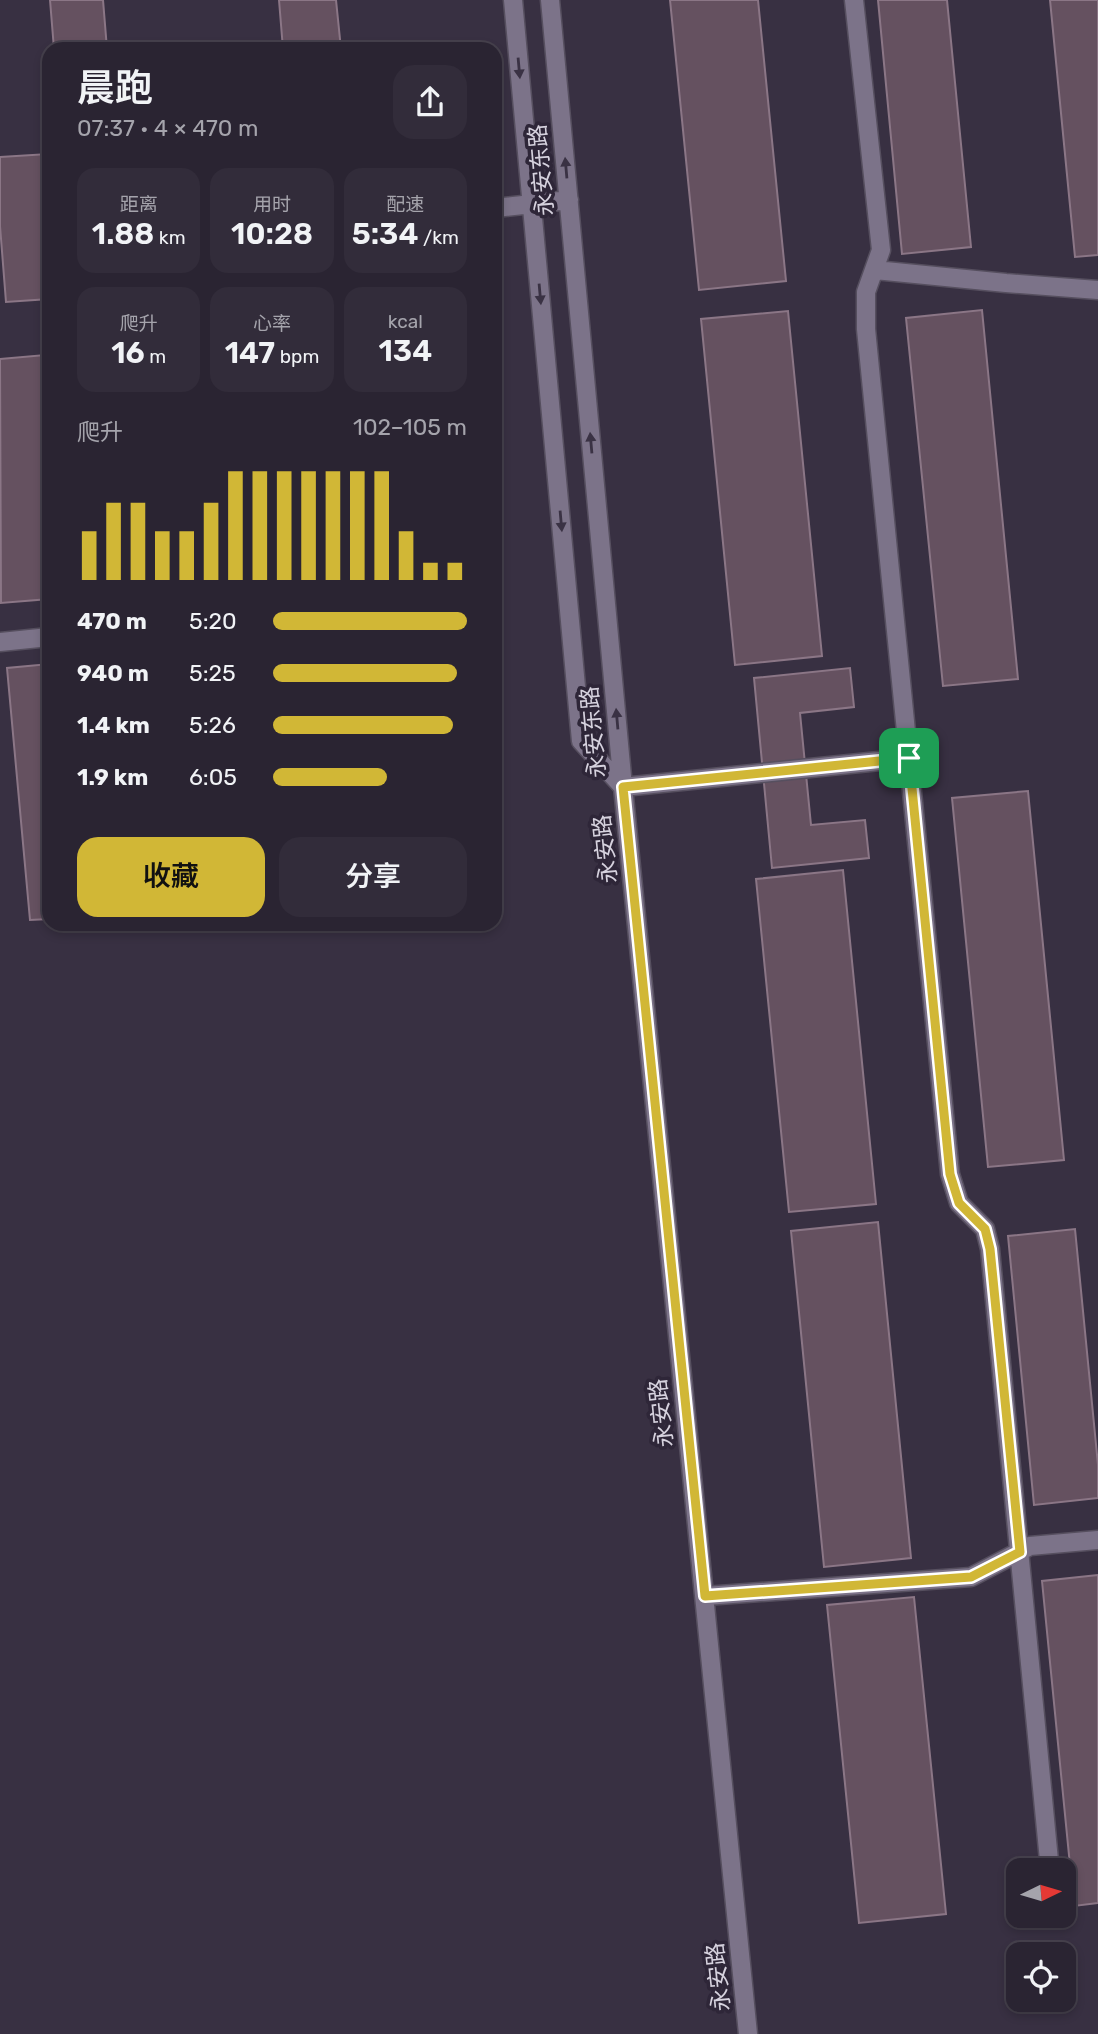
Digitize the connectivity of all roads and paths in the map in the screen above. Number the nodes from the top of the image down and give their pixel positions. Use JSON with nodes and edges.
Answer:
{"nodes":[{"id":1,"x":513,"y":0,"type":"edge"},
{"id":2,"x":550,"y":0,"type":"edge"},
{"id":3,"x":854,"y":0,"type":"edge"},
{"id":4,"x":569,"y":200,"type":"junction"},
{"id":5,"x":532,"y":204,"type":"junction"},
{"id":6,"x":502,"y":207,"type":"edge"},
{"id":7,"x":876,"y":270,"type":"junction"},
{"id":8,"x":1098,"y":290,"type":"edge"},
{"id":9,"x":42,"y":638,"type":"edge"},
{"id":10,"x":0,"y":642,"type":"edge"},
{"id":11,"x":909,"y":758,"type":"junction"},
{"id":12,"x":623,"y":787,"type":"junction"},
{"id":13,"x":1098,"y":1540,"type":"edge"},
{"id":14,"x":1020,"y":1552,"type":"junction"},
{"id":15,"x":705,"y":1596,"type":"junction"},
{"id":16,"x":1049,"y":1858,"type":"edge"},
{"id":17,"x":748,"y":2034,"type":"edge"}],
"edges":[{"from":1,"to":5,"type":"street","name":"永安东路","one_way":true},
{"from":4,"to":2,"type":"street","name":"永安东路","one_way":true},
{"from":3,"to":7,"type":"street"},
{"from":4,"to":5,"type":"street"},
{"from":12,"to":4,"type":"street","name":"永安东路","one_way":true},
{"from":5,"to":6,"type":"street"},
{"from":5,"to":12,"type":"street","name":"永安东路","one_way":true},
{"from":7,"to":8,"type":"street"},
{"from":7,"to":11,"type":"street"},
{"from":9,"to":10,"type":"street"},
{"from":11,"to":12,"type":"street"},
{"from":11,"to":14,"type":"street"},
{"from":12,"to":15,"type":"street","name":"永安路"},
{"from":13,"to":14,"type":"street"},
{"from":14,"to":15,"type":"street"},
{"from":14,"to":16,"type":"street"},
{"from":15,"to":17,"type":"street","name":"永安路"}]}
